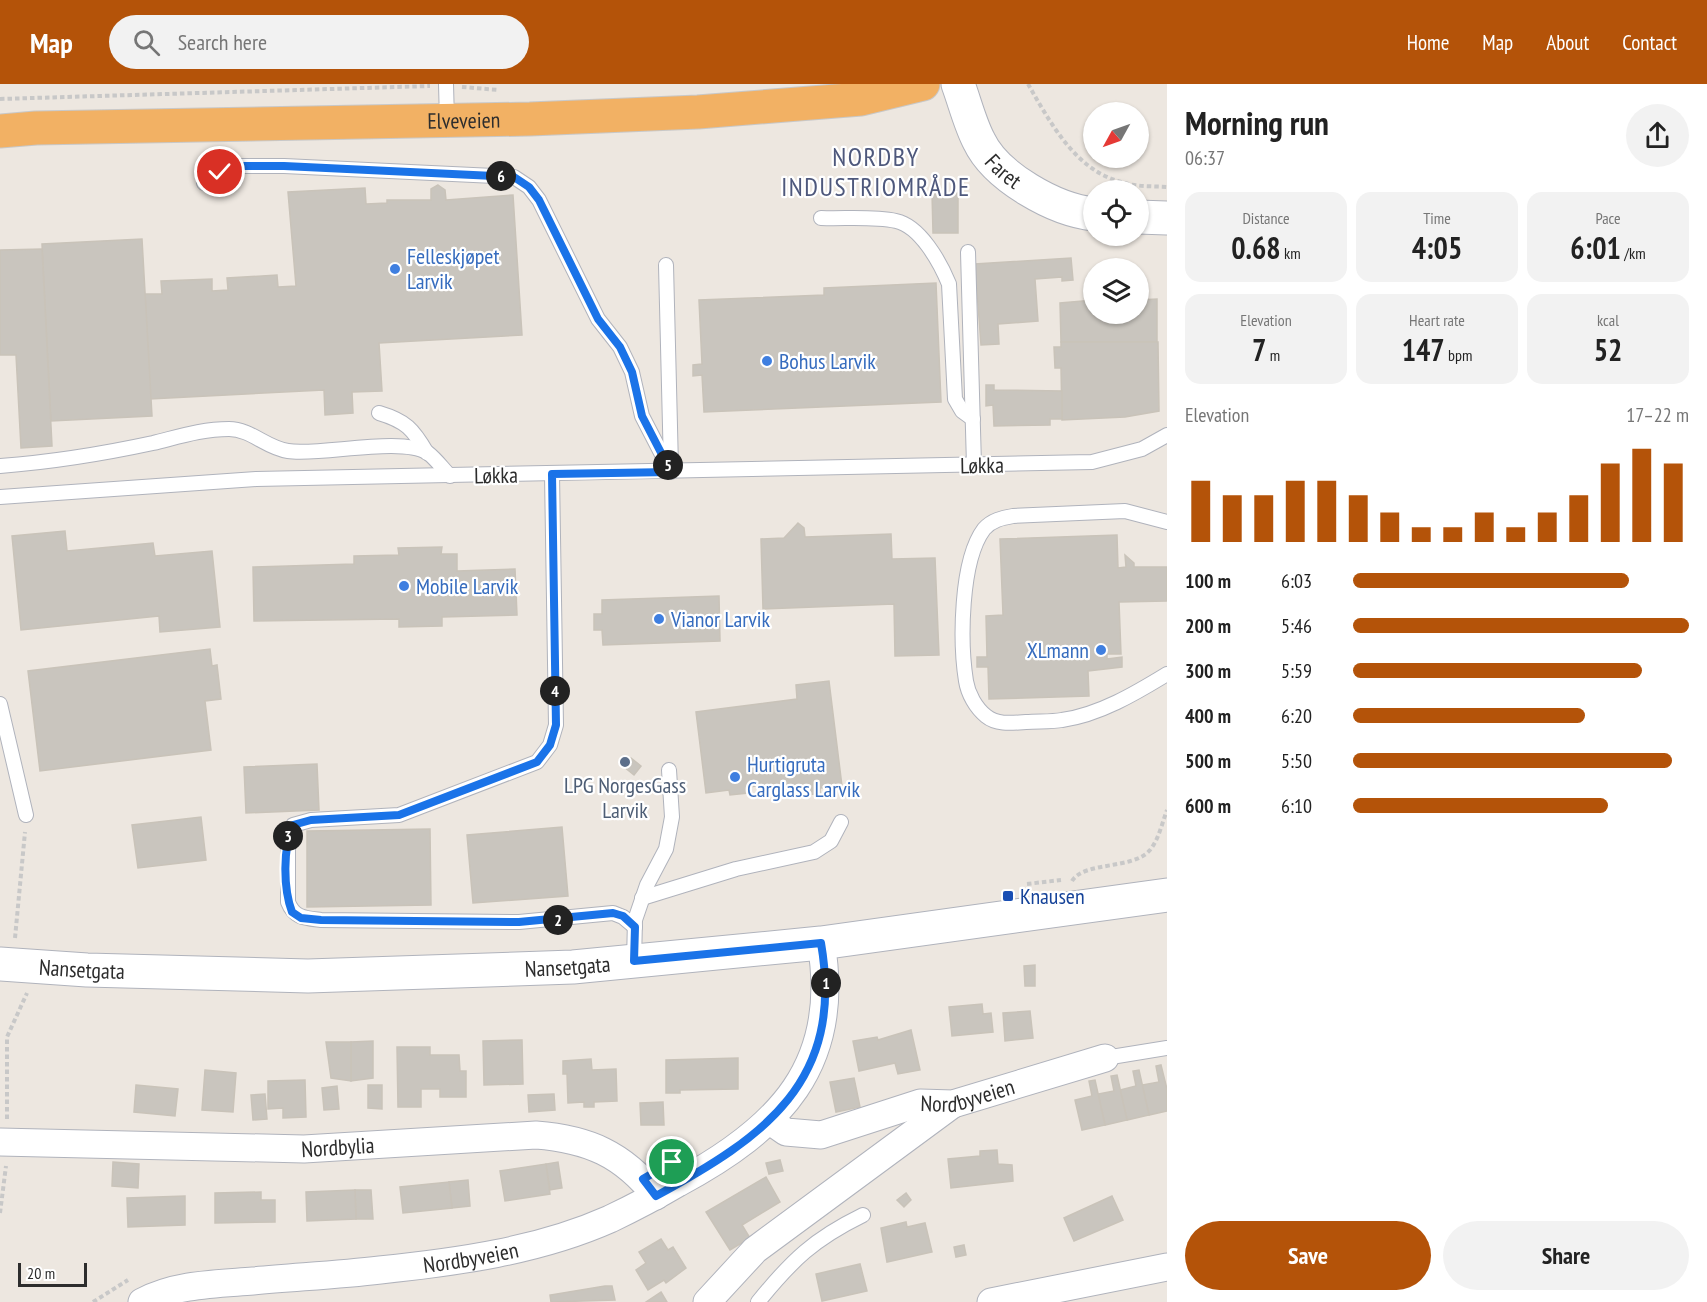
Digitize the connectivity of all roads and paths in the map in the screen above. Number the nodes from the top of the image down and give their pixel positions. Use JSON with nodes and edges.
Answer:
{"nodes":[{"id":1,"x":923,"y":84,"type":"edge"},
{"id":2,"x":958,"y":84,"type":"edge"},
{"id":3,"x":1028,"y":84,"type":"edge"},
{"id":4,"x":446,"y":85,"type":"edge"},
{"id":5,"x":503,"y":90,"type":"dead end"},
{"id":6,"x":0,"y":99,"type":"edge"},
{"id":7,"x":447,"y":120,"type":"junction"},
{"id":8,"x":0,"y":131,"type":"edge"},
{"id":9,"x":204,"y":183,"type":"dead end"},
{"id":10,"x":1167,"y":187,"type":"edge"},
{"id":11,"x":1083,"y":210,"type":"edge"},
{"id":12,"x":1149,"y":217,"type":"edge"},
{"id":13,"x":821,"y":218,"type":"dead end"},
{"id":14,"x":1167,"y":218,"type":"edge"},
{"id":15,"x":968,"y":252,"type":"dead end"},
{"id":16,"x":666,"y":265,"type":"dead end"},
{"id":17,"x":380,"y":413,"type":"dead end"},
{"id":18,"x":973,"y":419,"type":"junction"},
{"id":19,"x":1167,"y":435,"type":"edge"},
{"id":20,"x":427,"y":453,"type":"junction"},
{"id":21,"x":974,"y":465,"type":"junction"},
{"id":22,"x":0,"y":466,"type":"edge"},
{"id":23,"x":671,"y":472,"type":"junction"},
{"id":24,"x":552,"y":474,"type":"junction"},
{"id":25,"x":450,"y":476,"type":"junction"},
{"id":26,"x":0,"y":497,"type":"edge"},
{"id":27,"x":1167,"y":522,"type":"edge"},
{"id":28,"x":1167,"y":674,"type":"edge"},
{"id":29,"x":0,"y":704,"type":"edge"},
{"id":30,"x":669,"y":770,"type":"dead end"},
{"id":31,"x":1167,"y":810,"type":"edge"},
{"id":32,"x":26,"y":815,"type":"joint"},
{"id":33,"x":841,"y":822,"type":"dead end"},
{"id":34,"x":1072,"y":882,"type":"dead end"},
{"id":35,"x":1167,"y":895,"type":"edge"},
{"id":36,"x":642,"y":898,"type":"junction"},
{"id":37,"x":635,"y":927,"type":"junction"},
{"id":38,"x":821,"y":943,"type":"junction"},
{"id":39,"x":634,"y":961,"type":"junction"},
{"id":40,"x":7,"y":965,"type":"edge"},
{"id":41,"x":1167,"y":1048,"type":"edge"},
{"id":42,"x":1105,"y":1058,"type":"joint"},
{"id":43,"x":953,"y":1104,"type":"junction"},
{"id":44,"x":770,"y":1121,"type":"junction"},
{"id":45,"x":4,"y":1141,"type":"edge"},
{"id":46,"x":656,"y":1196,"type":"junction"},
{"id":47,"x":0,"y":1213,"type":"edge"},
{"id":48,"x":863,"y":1215,"type":"dead end"},
{"id":49,"x":1167,"y":1267,"type":"edge"},
{"id":50,"x":138,"y":1289,"type":"edge"},
{"id":51,"x":93,"y":1302,"type":"edge"},
{"id":52,"x":707,"y":1302,"type":"edge"},
{"id":53,"x":758,"y":1302,"type":"edge"},
{"id":54,"x":991,"y":1302,"type":"edge"}],
"edges":[{"from":1,"to":7,"type":"highway","name":"Elveveien"},
{"from":2,"to":11,"type":"main road","name":"Faret"},
{"from":3,"to":10,"type":"path"},
{"from":4,"to":5,"type":"path"},
{"from":4,"to":6,"type":"path"},
{"from":4,"to":7,"type":"lane"},
{"from":7,"to":8,"type":"highway","name":"Elveveien"},
{"from":9,"to":23,"type":"lane"},
{"from":12,"to":14,"type":"main road"},
{"from":13,"to":18,"type":"lane"},
{"from":15,"to":18,"type":"lane"},
{"from":16,"to":23,"type":"lane"},
{"from":17,"to":20,"type":"lane"},
{"from":18,"to":21,"type":"lane"},
{"from":19,"to":21,"type":"lane","name":"Løkka"},
{"from":20,"to":22,"type":"lane"},
{"from":20,"to":25,"type":"lane"},
{"from":21,"to":23,"type":"lane","name":"Løkka"},
{"from":23,"to":24,"type":"lane","name":"Løkka"},
{"from":24,"to":25,"type":"lane","name":"Løkka"},
{"from":24,"to":37,"type":"lane"},
{"from":25,"to":26,"type":"lane","name":"Løkka"},
{"from":27,"to":28,"type":"lane"},
{"from":29,"to":32,"type":"lane"},
{"from":30,"to":36,"type":"lane"},
{"from":31,"to":34,"type":"path"},
{"from":32,"to":40,"type":"path"},
{"from":33,"to":36,"type":"lane"},
{"from":35,"to":38,"type":"main road","name":"Nansetgata"},
{"from":36,"to":37,"type":"lane"},
{"from":37,"to":39,"type":"lane"},
{"from":38,"to":39,"type":"main road","name":"Nansetgata"},
{"from":38,"to":44,"type":"street","name":"Nordbyveien"},
{"from":39,"to":40,"type":"main road","name":"Nansetgata"},
{"from":40,"to":45,"type":"path"},
{"from":41,"to":42,"type":"lane","name":"Nordbyveien"},
{"from":42,"to":43,"type":"street","name":"Nordbyveien"},
{"from":43,"to":44,"type":"street","name":"Nordbyveien"},
{"from":43,"to":52,"type":"street"},
{"from":44,"to":46,"type":"street","name":"Nordbyveien"},
{"from":45,"to":46,"type":"street","name":"Nordbylia"},
{"from":45,"to":47,"type":"path"},
{"from":46,"to":50,"type":"street","name":"Nordbyveien"},
{"from":48,"to":53,"type":"lane"},
{"from":49,"to":54,"type":"street"},
{"from":50,"to":51,"type":"path"}]}
